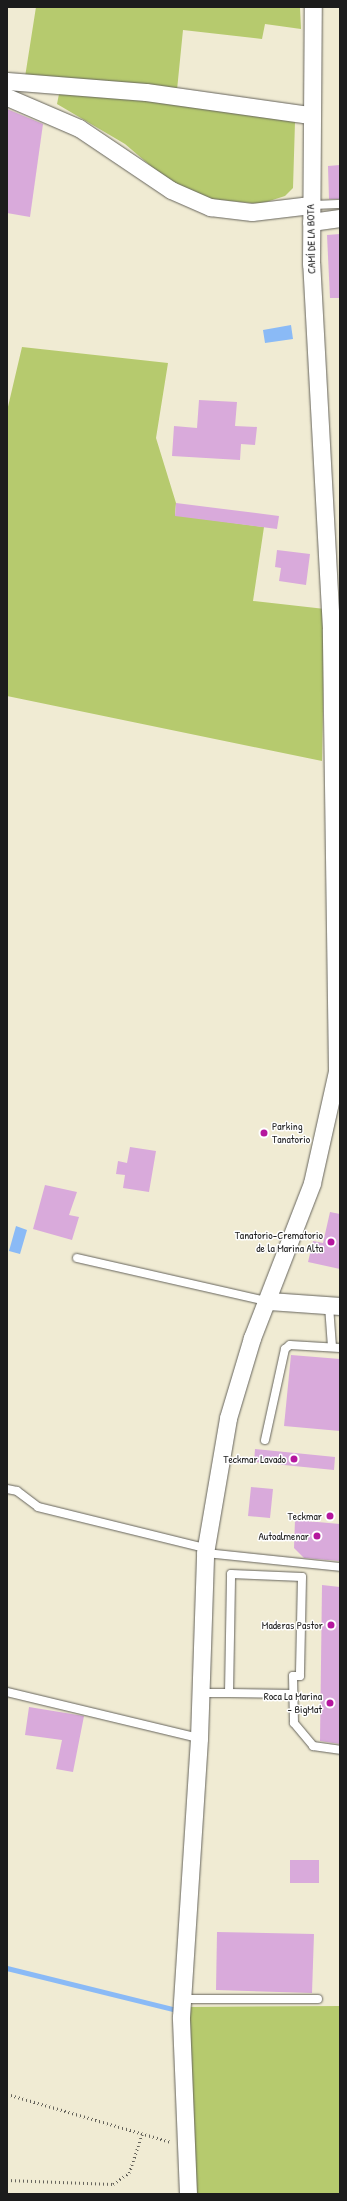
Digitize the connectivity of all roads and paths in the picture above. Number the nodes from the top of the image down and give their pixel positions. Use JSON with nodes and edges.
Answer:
{"nodes":[{"id":1,"x":313,"y":7,"type":"edge"},
{"id":2,"x":7,"y":81,"type":"edge"},
{"id":3,"x":7,"y":97,"type":"edge"},
{"id":4,"x":310,"y":115,"type":"junction"},
{"id":5,"x":340,"y":204,"type":"edge"},
{"id":6,"x":310,"y":205,"type":"junction"},
{"id":7,"x":340,"y":218,"type":"edge"},
{"id":8,"x":311,"y":222,"type":"junction"},
{"id":9,"x":337,"y":812,"type":"edge"},
{"id":10,"x":77,"y":1258,"type":"dead end"},
{"id":11,"x":269,"y":1301,"type":"junction"},
{"id":12,"x":334,"y":1306,"type":"edge"},
{"id":13,"x":336,"y":1347,"type":"edge"},
{"id":14,"x":265,"y":1440,"type":"dead end"},
{"id":15,"x":7,"y":1489,"type":"edge"},
{"id":16,"x":205,"y":1553,"type":"junction"},
{"id":17,"x":340,"y":1567,"type":"edge"},
{"id":18,"x":7,"y":1692,"type":"edge"},
{"id":19,"x":202,"y":1693,"type":"junction"},
{"id":20,"x":229,"y":1693,"type":"junction"},
{"id":21,"x":293,"y":1694,"type":"junction"},
{"id":22,"x":199,"y":1738,"type":"junction"},
{"id":23,"x":340,"y":1750,"type":"edge"},
{"id":24,"x":181,"y":1999,"type":"junction"},
{"id":25,"x":318,"y":1999,"type":"dead end"},
{"id":26,"x":7,"y":2094,"type":"edge"},
{"id":27,"x":142,"y":2134,"type":"junction"},
{"id":28,"x":185,"y":2146,"type":"junction"},
{"id":29,"x":7,"y":2180,"type":"edge"},
{"id":30,"x":188,"y":2194,"type":"edge"}],
"edges":[{"from":1,"to":4,"type":"street","name":"CAMÍ DE LA BOTA"},
{"from":2,"to":4,"type":"street"},
{"from":3,"to":6,"type":"street"},
{"from":4,"to":6,"type":"street","name":"CAMÍ DE LA BOTA"},
{"from":5,"to":6,"type":"lane"},
{"from":6,"to":8,"type":"street","name":"CAMÍ DE LA BOTA"},
{"from":7,"to":8,"type":"street"},
{"from":8,"to":9,"type":"street","name":"CAMÍ DE LA BOTA"},
{"from":9,"to":11,"type":"street","name":"CAMÍ DE LA BOTA"},
{"from":10,"to":11,"type":"lane"},
{"from":11,"to":12,"type":"street"},
{"from":11,"to":16,"type":"street","name":"CAMÍ DE LA BOTA"},
{"from":12,"to":13,"type":"lane"},
{"from":13,"to":14,"type":"lane"},
{"from":15,"to":16,"type":"lane"},
{"from":16,"to":17,"type":"lane"},
{"from":16,"to":19,"type":"street","name":"CAMÍ DE LA BOTA"},
{"from":18,"to":22,"type":"lane"},
{"from":19,"to":20,"type":"lane"},
{"from":19,"to":22,"type":"street","name":"CAMÍ DE LA BOTA"},
{"from":20,"to":21,"type":"lane"},
{"from":20,"to":21,"type":"lane"},
{"from":21,"to":23,"type":"lane"},
{"from":22,"to":24,"type":"street","name":"CAMÍ DE LA BOTA"},
{"from":24,"to":25,"type":"lane"},
{"from":24,"to":28,"type":"street","name":"CAMÍ DE LA BOTA"},
{"from":26,"to":27,"type":"path"},
{"from":27,"to":28,"type":"path"},
{"from":27,"to":29,"type":"path"},
{"from":28,"to":30,"type":"street","name":"CAMÍ DE LA BOTA"}]}
